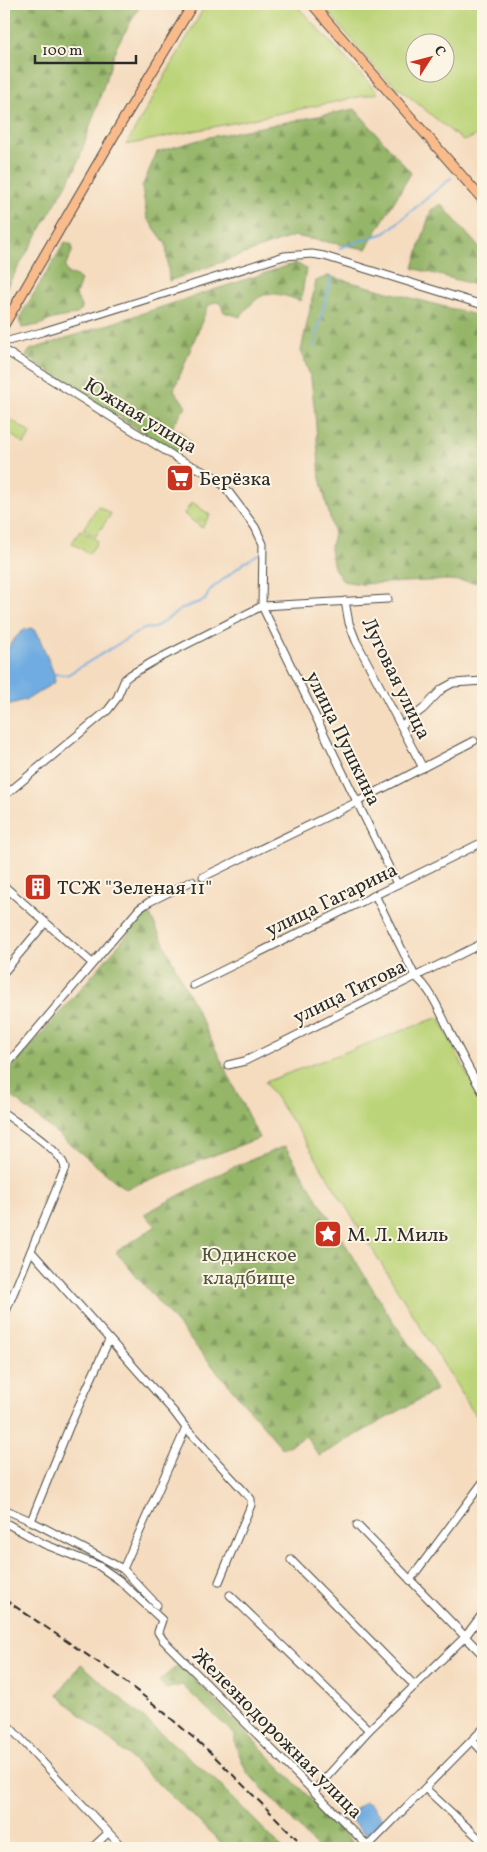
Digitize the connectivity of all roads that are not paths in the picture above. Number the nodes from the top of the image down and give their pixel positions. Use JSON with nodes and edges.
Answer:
{"nodes":[{"id":1,"x":193,"y":4,"type":"edge"},
{"id":2,"x":312,"y":4,"type":"edge"},
{"id":3,"x":483,"y":200,"type":"edge"},
{"id":4,"x":483,"y":305,"type":"edge"},
{"id":5,"x":4,"y":326,"type":"edge"},
{"id":6,"x":4,"y":342,"type":"edge"},
{"id":7,"x":4,"y":350,"type":"edge"},
{"id":8,"x":388,"y":598,"type":"dead end"},
{"id":9,"x":345,"y":601,"type":"junction"},
{"id":10,"x":262,"y":606,"type":"junction"},
{"id":11,"x":483,"y":681,"type":"edge"},
{"id":12,"x":402,"y":725,"type":"junction"},
{"id":13,"x":474,"y":741,"type":"dead end"},
{"id":14,"x":423,"y":768,"type":"junction"},
{"id":15,"x":4,"y":796,"type":"edge"},
{"id":16,"x":357,"y":802,"type":"junction"},
{"id":17,"x":483,"y":842,"type":"edge"},
{"id":18,"x":203,"y":877,"type":"dead end"},
{"id":19,"x":192,"y":881,"type":"dead end"},
{"id":20,"x":397,"y":884,"type":"junction"},
{"id":21,"x":4,"y":886,"type":"edge"},
{"id":22,"x":375,"y":896,"type":"junction"},
{"id":23,"x":45,"y":922,"type":"junction"},
{"id":24,"x":483,"y":943,"type":"edge"},
{"id":25,"x":92,"y":963,"type":"junction"},
{"id":26,"x":4,"y":972,"type":"edge"},
{"id":27,"x":415,"y":976,"type":"junction"},
{"id":28,"x":193,"y":985,"type":"dead end"},
{"id":29,"x":228,"y":1065,"type":"dead end"},
{"id":30,"x":4,"y":1066,"type":"edge"},
{"id":31,"x":483,"y":1093,"type":"edge"},
{"id":32,"x":4,"y":1113,"type":"edge"},
{"id":33,"x":31,"y":1251,"type":"junction"},
{"id":34,"x":4,"y":1316,"type":"edge"},
{"id":35,"x":109,"y":1340,"type":"junction"},
{"id":36,"x":186,"y":1428,"type":"junction"},
{"id":37,"x":483,"y":1482,"type":"edge"},
{"id":38,"x":4,"y":1509,"type":"edge"},
{"id":39,"x":31,"y":1521,"type":"junction"},
{"id":40,"x":4,"y":1522,"type":"edge"},
{"id":41,"x":357,"y":1525,"type":"dead end"},
{"id":42,"x":291,"y":1560,"type":"dead end"},
{"id":43,"x":123,"y":1569,"type":"junction"},
{"id":44,"x":410,"y":1580,"type":"junction"},
{"id":45,"x":219,"y":1582,"type":"dead end"},
{"id":46,"x":230,"y":1595,"type":"dead end"},
{"id":47,"x":157,"y":1604,"type":"dead end"},
{"id":48,"x":483,"y":1613,"type":"edge"},
{"id":49,"x":465,"y":1637,"type":"junction"},
{"id":50,"x":483,"y":1655,"type":"edge"},
{"id":51,"x":415,"y":1686,"type":"junction"},
{"id":52,"x":4,"y":1721,"type":"edge"},
{"id":53,"x":483,"y":1729,"type":"edge"},
{"id":54,"x":370,"y":1730,"type":"junction"},
{"id":55,"x":472,"y":1740,"type":"junction"},
{"id":56,"x":483,"y":1752,"type":"edge"},
{"id":57,"x":425,"y":1788,"type":"junction"},
{"id":58,"x":314,"y":1791,"type":"junction"},
{"id":59,"x":108,"y":1833,"type":"junction"},
{"id":60,"x":483,"y":1842,"type":"edge"},
{"id":61,"x":369,"y":1847,"type":"edge"},
{"id":62,"x":92,"y":1848,"type":"edge"},
{"id":63,"x":124,"y":1848,"type":"edge"}],
"edges":[{"from":1,"to":5,"type":"main road"},
{"from":2,"to":3,"type":"main road"},
{"from":4,"to":6,"type":"street"},
{"from":7,"to":10,"type":"street","name":"Южная улица"},
{"from":8,"to":9,"type":"street"},
{"from":9,"to":10,"type":"street"},
{"from":9,"to":12,"type":"street","name":"Луговая улица"},
{"from":10,"to":15,"type":"street"},
{"from":10,"to":16,"type":"street","name":"улица Пушкина"},
{"from":11,"to":12,"type":"street"},
{"from":12,"to":14,"type":"street","name":"Луговая улица"},
{"from":13,"to":14,"type":"street"},
{"from":14,"to":16,"type":"street"},
{"from":16,"to":18,"type":"street"},
{"from":16,"to":20,"type":"street","name":"улица Пушкина"},
{"from":17,"to":20,"type":"street","name":"улица Гагарина"},
{"from":19,"to":25,"type":"street"},
{"from":20,"to":22,"type":"street","name":"улица Гагарина"},
{"from":21,"to":23,"type":"street"},
{"from":22,"to":27,"type":"street"},
{"from":22,"to":28,"type":"street","name":"улица Гагарина"},
{"from":23,"to":25,"type":"street"},
{"from":23,"to":26,"type":"street"},
{"from":24,"to":27,"type":"street","name":"улица Титова"},
{"from":25,"to":30,"type":"street"},
{"from":27,"to":29,"type":"street","name":"улица Титова"},
{"from":27,"to":31,"type":"street"},
{"from":32,"to":33,"type":"street"},
{"from":33,"to":34,"type":"street"},
{"from":33,"to":35,"type":"street"},
{"from":35,"to":36,"type":"street"},
{"from":35,"to":39,"type":"street"},
{"from":36,"to":43,"type":"street"},
{"from":36,"to":45,"type":"street"},
{"from":37,"to":44,"type":"street"},
{"from":38,"to":39,"type":"street"},
{"from":39,"to":43,"type":"street"},
{"from":40,"to":58,"type":"street","name":"Железнодорожная улица"},
{"from":41,"to":44,"type":"street"},
{"from":42,"to":51,"type":"street"},
{"from":43,"to":47,"type":"street"},
{"from":44,"to":49,"type":"street"},
{"from":46,"to":54,"type":"street"},
{"from":48,"to":49,"type":"street"},
{"from":49,"to":50,"type":"street"},
{"from":49,"to":51,"type":"street"},
{"from":51,"to":54,"type":"street"},
{"from":52,"to":59,"type":"street"},
{"from":53,"to":55,"type":"street"},
{"from":54,"to":58,"type":"street"},
{"from":55,"to":56,"type":"street"},
{"from":55,"to":57,"type":"street"},
{"from":57,"to":60,"type":"street"},
{"from":57,"to":61,"type":"street"},
{"from":58,"to":61,"type":"street","name":"Железнодорожная улица"},
{"from":59,"to":62,"type":"street"},
{"from":59,"to":63,"type":"street"}]}
